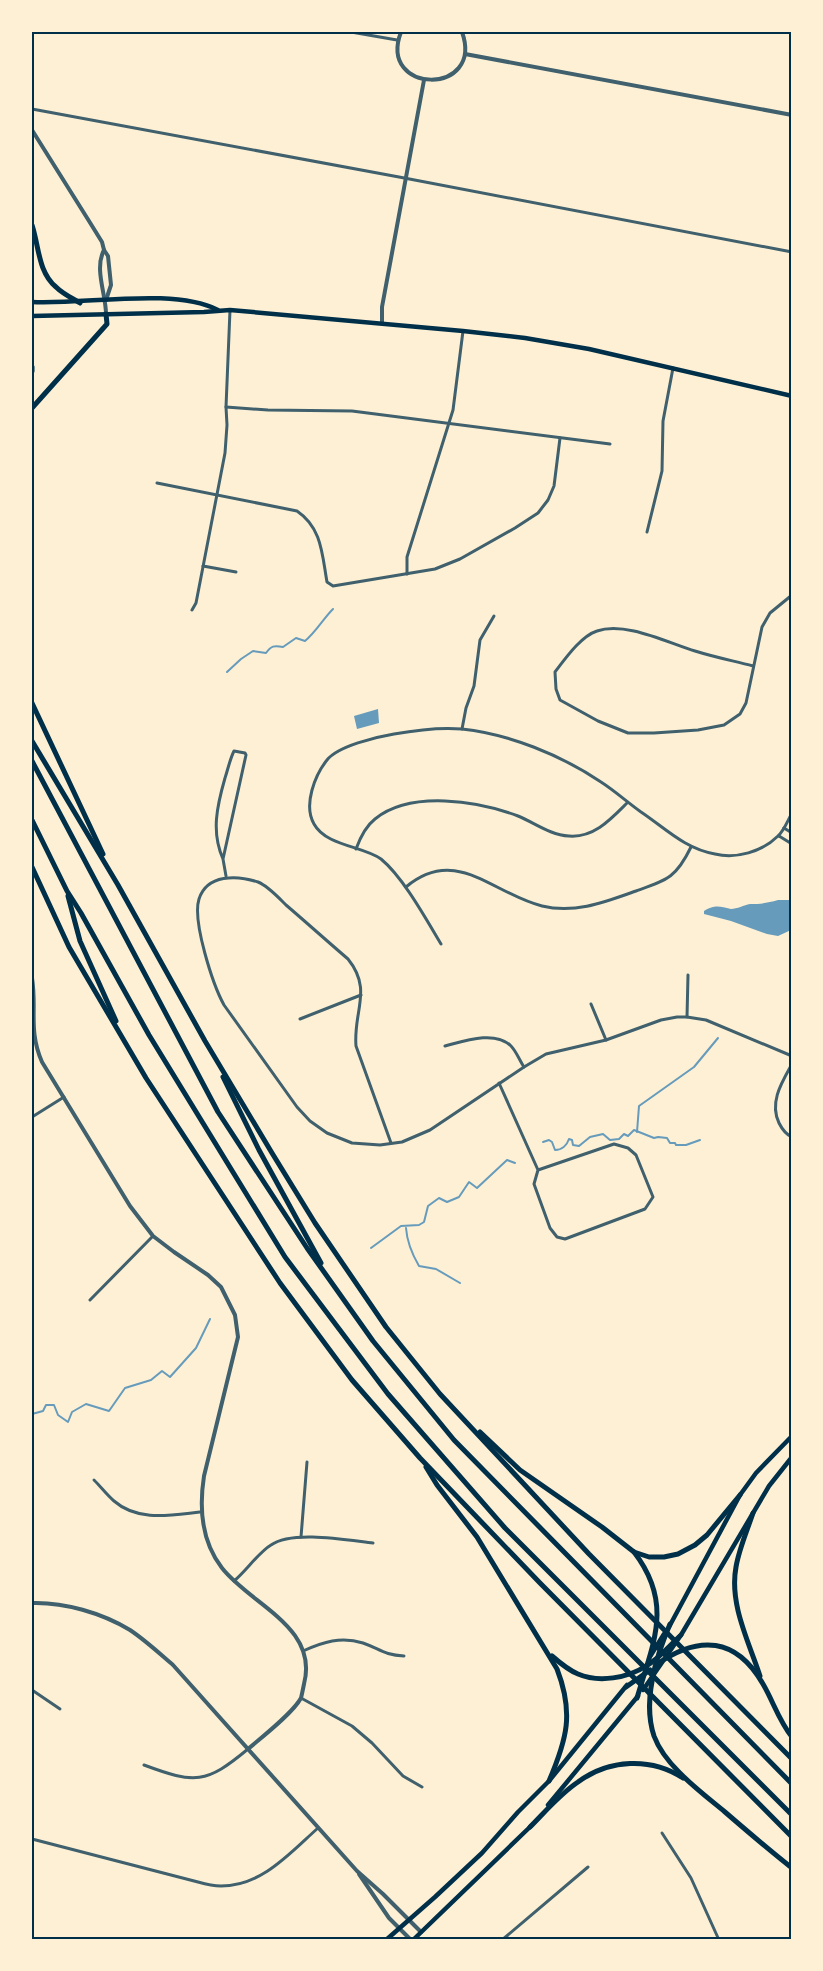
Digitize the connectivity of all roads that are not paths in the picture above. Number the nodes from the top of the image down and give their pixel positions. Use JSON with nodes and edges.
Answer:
{"nodes":[{"id":1,"x":351,"y":32,"type":"edge"},
{"id":2,"x":401,"y":32,"type":"edge"},
{"id":3,"x":462,"y":32,"type":"edge"},
{"id":4,"x":398,"y":40,"type":"junction"},
{"id":5,"x":465,"y":54,"type":"junction"},
{"id":6,"x":424,"y":80,"type":"junction"},
{"id":7,"x":32,"y":109,"type":"edge"},
{"id":8,"x":792,"y":115,"type":"edge"},
{"id":9,"x":32,"y":130,"type":"edge"},
{"id":10,"x":405,"y":178,"type":"junction"},
{"id":11,"x":32,"y":225,"type":"edge"},
{"id":12,"x":104,"y":250,"type":"junction"},
{"id":13,"x":792,"y":252,"type":"edge"},
{"id":14,"x":106,"y":300,"type":"junction"},
{"id":15,"x":32,"y":302,"type":"edge"},
{"id":16,"x":80,"y":303,"type":"junction"},
{"id":17,"x":218,"y":309,"type":"junction"},
{"id":18,"x":230,"y":310,"type":"junction"},
{"id":19,"x":106,"y":314,"type":"junction"},
{"id":20,"x":32,"y":316,"type":"edge"},
{"id":21,"x":382,"y":323,"type":"junction"},
{"id":22,"x":463,"y":331,"type":"junction"},
{"id":23,"x":673,"y":368,"type":"junction"},
{"id":24,"x":792,"y":396,"type":"edge"},
{"id":25,"x":226,"y":407,"type":"junction"},
{"id":26,"x":32,"y":408,"type":"edge"},
{"id":27,"x":450,"y":423,"type":"junction"},
{"id":28,"x":560,"y":438,"type":"junction"},
{"id":29,"x":610,"y":444,"type":"dead end"},
{"id":30,"x":158,"y":483,"type":"dead end"},
{"id":31,"x":216,"y":495,"type":"junction"},
{"id":32,"x":647,"y":532,"type":"dead end"},
{"id":33,"x":203,"y":566,"type":"junction"},
{"id":34,"x":236,"y":572,"type":"dead end"},
{"id":35,"x":407,"y":574,"type":"junction"},
{"id":36,"x":792,"y":595,"type":"edge"},
{"id":37,"x":192,"y":610,"type":"dead end"},
{"id":38,"x":494,"y":616,"type":"dead end"},
{"id":39,"x":753,"y":666,"type":"junction"},
{"id":40,"x":32,"y":704,"type":"edge"},
{"id":41,"x":462,"y":729,"type":"junction"},
{"id":42,"x":32,"y":741,"type":"edge"},
{"id":43,"x":32,"y":761,"type":"edge"},
{"id":44,"x":627,"y":802,"type":"junction"},
{"id":45,"x":792,"y":813,"type":"edge"},
{"id":46,"x":32,"y":820,"type":"edge"},
{"id":47,"x":784,"y":828,"type":"junction"},
{"id":48,"x":792,"y":833,"type":"edge"},
{"id":49,"x":779,"y":836,"type":"junction"},
{"id":50,"x":792,"y":844,"type":"edge"},
{"id":51,"x":691,"y":848,"type":"junction"},
{"id":52,"x":356,"y":849,"type":"junction"},
{"id":53,"x":223,"y":859,"type":"junction"},
{"id":54,"x":32,"y":867,"type":"edge"},
{"id":55,"x":226,"y":876,"type":"junction"},
{"id":56,"x":118,"y":885,"type":"junction"},
{"id":57,"x":405,"y":887,"type":"junction"},
{"id":58,"x":67,"y":891,"type":"junction"},
{"id":59,"x":441,"y":944,"type":"dead end"},
{"id":60,"x":688,"y":975,"type":"dead end"},
{"id":61,"x":32,"y":978,"type":"edge"},
{"id":62,"x":361,"y":995,"type":"junction"},
{"id":63,"x":591,"y":1004,"type":"dead end"},
{"id":64,"x":687,"y":1017,"type":"junction"},
{"id":65,"x":300,"y":1018,"type":"dead end"},
{"id":66,"x":205,"y":1041,"type":"junction"},
{"id":67,"x":606,"y":1041,"type":"junction"},
{"id":68,"x":446,"y":1046,"type":"dead end"},
{"id":69,"x":128,"y":1049,"type":"junction"},
{"id":70,"x":792,"y":1056,"type":"edge"},
{"id":71,"x":792,"y":1064,"type":"edge"},
{"id":72,"x":524,"y":1067,"type":"junction"},
{"id":73,"x":499,"y":1083,"type":"junction"},
{"id":74,"x":64,"y":1097,"type":"junction"},
{"id":75,"x":32,"y":1118,"type":"edge"},
{"id":76,"x":792,"y":1137,"type":"edge"},
{"id":77,"x":391,"y":1143,"type":"junction"},
{"id":78,"x":538,"y":1170,"type":"junction"},
{"id":79,"x":153,"y":1236,"type":"junction"},
{"id":80,"x":333,"y":1285,"type":"junction"},
{"id":81,"x":90,"y":1300,"type":"dead end"},
{"id":82,"x":440,"y":1394,"type":"junction"},
{"id":83,"x":792,"y":1436,"type":"edge"},
{"id":84,"x":792,"y":1457,"type":"edge"},
{"id":85,"x":420,"y":1458,"type":"junction"},
{"id":86,"x":307,"y":1462,"type":"dead end"},
{"id":87,"x":94,"y":1480,"type":"dead end"},
{"id":88,"x":740,"y":1495,"type":"junction"},
{"id":89,"x":200,"y":1512,"type":"junction"},
{"id":90,"x":753,"y":1513,"type":"junction"},
{"id":91,"x":302,"y":1537,"type":"junction"},
{"id":92,"x":373,"y":1543,"type":"dead end"},
{"id":93,"x":634,"y":1552,"type":"junction"},
{"id":94,"x":234,"y":1581,"type":"junction"},
{"id":95,"x":32,"y":1603,"type":"edge"},
{"id":96,"x":670,"y":1624,"type":"junction"},
{"id":97,"x":681,"y":1635,"type":"joint"},
{"id":98,"x":303,"y":1651,"type":"junction"},
{"id":99,"x":548,"y":1653,"type":"junction"},
{"id":100,"x":404,"y":1656,"type":"dead end"},
{"id":101,"x":650,"y":1657,"type":"junction"},
{"id":102,"x":662,"y":1657,"type":"junction"},
{"id":103,"x":657,"y":1664,"type":"junction"},
{"id":104,"x":647,"y":1666,"type":"junction"},
{"id":105,"x":642,"y":1672,"type":"junction"},
{"id":106,"x":654,"y":1674,"type":"junction"},
{"id":107,"x":763,"y":1684,"type":"junction"},
{"id":108,"x":626,"y":1687,"type":"joint"},
{"id":109,"x":32,"y":1690,"type":"edge"},
{"id":110,"x":301,"y":1698,"type":"junction"},
{"id":111,"x":637,"y":1698,"type":"junction"},
{"id":112,"x":60,"y":1709,"type":"dead end"},
{"id":113,"x":792,"y":1737,"type":"edge"},
{"id":114,"x":248,"y":1749,"type":"junction"},
{"id":115,"x":792,"y":1759,"type":"edge"},
{"id":116,"x":144,"y":1765,"type":"dead end"},
{"id":117,"x":549,"y":1781,"type":"junction"},
{"id":118,"x":691,"y":1783,"type":"junction"},
{"id":119,"x":792,"y":1784,"type":"edge"},
{"id":120,"x":422,"y":1787,"type":"dead end"},
{"id":121,"x":792,"y":1815,"type":"edge"},
{"id":122,"x":530,"y":1827,"type":"junction"},
{"id":123,"x":318,"y":1828,"type":"junction"},
{"id":124,"x":662,"y":1833,"type":"dead end"},
{"id":125,"x":792,"y":1837,"type":"edge"},
{"id":126,"x":32,"y":1839,"type":"edge"},
{"id":127,"x":588,"y":1867,"type":"dead end"},
{"id":128,"x":792,"y":1868,"type":"edge"},
{"id":129,"x":357,"y":1871,"type":"junction"},
{"id":130,"x":408,"y":1919,"type":"junction"},
{"id":131,"x":399,"y":1928,"type":"junction"},
{"id":132,"x":421,"y":1932,"type":"junction"},
{"id":133,"x":386,"y":1940,"type":"edge"},
{"id":134,"x":412,"y":1940,"type":"edge"},
{"id":135,"x":502,"y":1940,"type":"edge"},
{"id":136,"x":719,"y":1940,"type":"edge"}],
"edges":[{"from":1,"to":4,"type":"street"},
{"from":2,"to":4,"type":"street"},
{"from":3,"to":5,"type":"street"},
{"from":4,"to":6,"type":"street"},
{"from":5,"to":6,"type":"street"},
{"from":5,"to":8,"type":"street"},
{"from":6,"to":10,"type":"street"},
{"from":7,"to":10,"type":"street"},
{"from":9,"to":12,"type":"street"},
{"from":10,"to":13,"type":"street"},
{"from":10,"to":21,"type":"street"},
{"from":11,"to":16,"type":"highway"},
{"from":12,"to":14,"type":"street"},
{"from":12,"to":14,"type":"street"},
{"from":14,"to":16,"type":"main road"},
{"from":14,"to":17,"type":"main road"},
{"from":14,"to":19,"type":"street"},
{"from":15,"to":16,"type":"main road"},
{"from":17,"to":18,"type":"main road"},
{"from":17,"to":19,"type":"main road"},
{"from":18,"to":21,"type":"main road"},
{"from":18,"to":25,"type":"street"},
{"from":19,"to":20,"type":"main road"},
{"from":19,"to":26,"type":"highway"},
{"from":21,"to":22,"type":"main road"},
{"from":22,"to":23,"type":"main road"},
{"from":22,"to":27,"type":"street"},
{"from":23,"to":24,"type":"main road"},
{"from":23,"to":32,"type":"street"},
{"from":25,"to":27,"type":"street"},
{"from":25,"to":31,"type":"street"},
{"from":27,"to":28,"type":"street"},
{"from":27,"to":35,"type":"street"},
{"from":28,"to":29,"type":"street"},
{"from":28,"to":35,"type":"street"},
{"from":30,"to":31,"type":"street"},
{"from":31,"to":33,"type":"street"},
{"from":31,"to":35,"type":"street"},
{"from":33,"to":34,"type":"street"},
{"from":33,"to":37,"type":"street"},
{"from":36,"to":39,"type":"street"},
{"from":38,"to":41,"type":"street"},
{"from":39,"to":39,"type":"street"},
{"from":40,"to":56,"type":"highway"},
{"from":41,"to":44,"type":"street"},
{"from":41,"to":52,"type":"street"},
{"from":42,"to":56,"type":"highway"},
{"from":43,"to":80,"type":"highway"},
{"from":44,"to":51,"type":"street"},
{"from":44,"to":52,"type":"street"},
{"from":45,"to":47,"type":"street"},
{"from":46,"to":58,"type":"highway"},
{"from":47,"to":48,"type":"street"},
{"from":47,"to":49,"type":"street"},
{"from":49,"to":50,"type":"street"},
{"from":49,"to":51,"type":"street"},
{"from":51,"to":57,"type":"street"},
{"from":52,"to":57,"type":"street"},
{"from":53,"to":53,"type":"street"},
{"from":53,"to":55,"type":"street"},
{"from":54,"to":69,"type":"highway"},
{"from":55,"to":62,"type":"street"},
{"from":55,"to":77,"type":"street"},
{"from":56,"to":66,"type":"highway"},
{"from":57,"to":59,"type":"street"},
{"from":58,"to":69,"type":"highway"},
{"from":58,"to":121,"type":"highway"},
{"from":60,"to":64,"type":"street"},
{"from":61,"to":74,"type":"street"},
{"from":62,"to":65,"type":"street"},
{"from":62,"to":77,"type":"street"},
{"from":63,"to":67,"type":"street"},
{"from":64,"to":67,"type":"street"},
{"from":64,"to":70,"type":"street"},
{"from":66,"to":80,"type":"highway"},
{"from":66,"to":82,"type":"highway"},
{"from":67,"to":72,"type":"street"},
{"from":68,"to":72,"type":"street"},
{"from":69,"to":85,"type":"highway"},
{"from":71,"to":76,"type":"street"},
{"from":72,"to":73,"type":"street"},
{"from":73,"to":77,"type":"street"},
{"from":73,"to":78,"type":"street"},
{"from":74,"to":75,"type":"street"},
{"from":74,"to":79,"type":"street"},
{"from":78,"to":78,"type":"street"},
{"from":79,"to":81,"type":"street"},
{"from":79,"to":89,"type":"street"},
{"from":80,"to":119,"type":"highway"},
{"from":82,"to":93,"type":"highway"},
{"from":82,"to":115,"type":"highway"},
{"from":83,"to":88,"type":"main road"},
{"from":84,"to":90,"type":"main road"},
{"from":85,"to":99,"type":"highway"},
{"from":85,"to":125,"type":"highway"},
{"from":86,"to":91,"type":"street"},
{"from":87,"to":89,"type":"street"},
{"from":88,"to":93,"type":"highway"},
{"from":88,"to":96,"type":"main road"},
{"from":89,"to":94,"type":"street"},
{"from":90,"to":97,"type":"main road"},
{"from":90,"to":107,"type":"highway"},
{"from":91,"to":92,"type":"street"},
{"from":91,"to":94,"type":"street"},
{"from":93,"to":101,"type":"highway"},
{"from":94,"to":98,"type":"street"},
{"from":95,"to":114,"type":"street"},
{"from":96,"to":101,"type":"main road"},
{"from":96,"to":102,"type":"highway"},
{"from":97,"to":102,"type":"highway"},
{"from":98,"to":100,"type":"street"},
{"from":98,"to":110,"type":"street"},
{"from":99,"to":105,"type":"highway"},
{"from":99,"to":117,"type":"highway"},
{"from":101,"to":104,"type":"highway"},
{"from":101,"to":105,"type":"main road"},
{"from":102,"to":103,"type":"highway"},
{"from":102,"to":104,"type":"highway"},
{"from":102,"to":106,"type":"main road"},
{"from":102,"to":107,"type":"highway"},
{"from":103,"to":105,"type":"highway"},
{"from":103,"to":106,"type":"highway"},
{"from":104,"to":105,"type":"highway"},
{"from":105,"to":108,"type":"highway"},
{"from":105,"to":111,"type":"highway"},
{"from":106,"to":111,"type":"main road"},
{"from":106,"to":118,"type":"highway"},
{"from":107,"to":113,"type":"highway"},
{"from":108,"to":117,"type":"main road"},
{"from":109,"to":112,"type":"street"},
{"from":110,"to":114,"type":"street"},
{"from":110,"to":120,"type":"street"},
{"from":111,"to":122,"type":"main road"},
{"from":114,"to":116,"type":"street"},
{"from":114,"to":123,"type":"street"},
{"from":117,"to":130,"type":"main road"},
{"from":118,"to":122,"type":"highway"},
{"from":118,"to":128,"type":"highway"},
{"from":122,"to":132,"type":"main road"},
{"from":123,"to":126,"type":"street"},
{"from":123,"to":129,"type":"street"},
{"from":124,"to":136,"type":"street"},
{"from":127,"to":135,"type":"street"},
{"from":129,"to":130,"type":"street"},
{"from":129,"to":131,"type":"street"},
{"from":130,"to":131,"type":"main road"},
{"from":130,"to":132,"type":"street"},
{"from":131,"to":133,"type":"main road"},
{"from":131,"to":134,"type":"street"},
{"from":132,"to":134,"type":"main road"}]}
